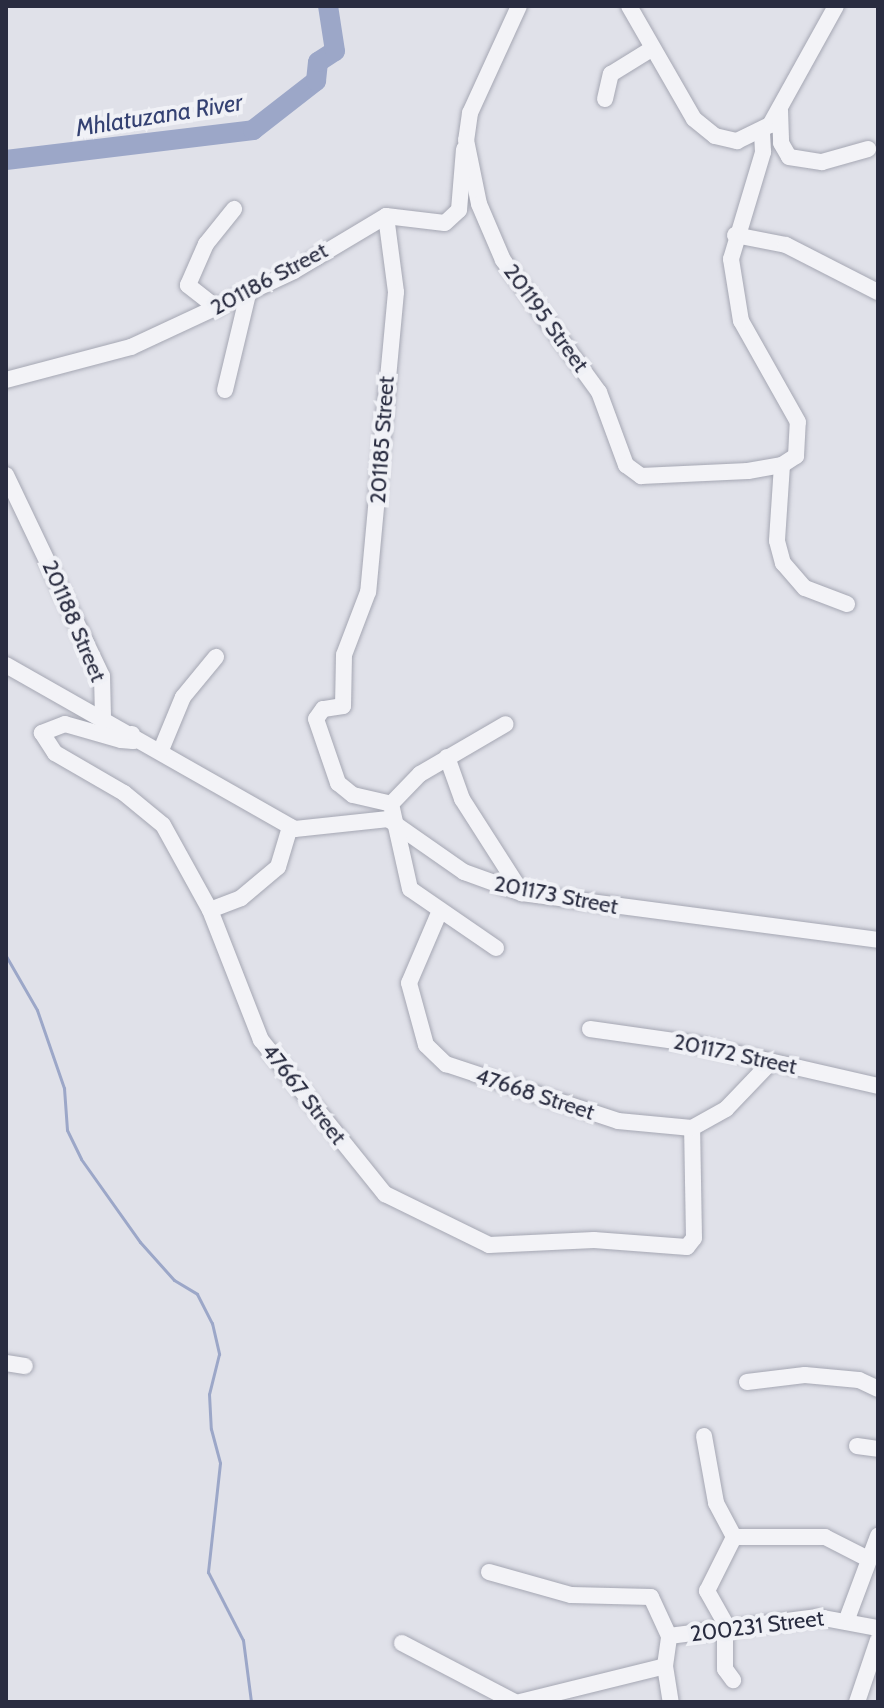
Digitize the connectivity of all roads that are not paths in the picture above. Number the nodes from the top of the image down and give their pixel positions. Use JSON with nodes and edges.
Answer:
{"nodes":[{"id":1,"x":519,"y":6,"type":"edge"},
{"id":2,"x":629,"y":6,"type":"edge"},
{"id":3,"x":836,"y":6,"type":"edge"},
{"id":4,"x":653,"y":48,"type":"junction"},
{"id":5,"x":605,"y":99,"type":"dead end"},
{"id":6,"x":780,"y":108,"type":"junction"},
{"id":7,"x":762,"y":132,"type":"junction"},
{"id":8,"x":466,"y":140,"type":"junction"},
{"id":9,"x":868,"y":149,"type":"dead end"},
{"id":10,"x":234,"y":209,"type":"dead end"},
{"id":11,"x":386,"y":216,"type":"junction"},
{"id":12,"x":735,"y":235,"type":"junction"},
{"id":13,"x":878,"y":292,"type":"edge"},
{"id":14,"x":248,"y":294,"type":"junction"},
{"id":15,"x":217,"y":308,"type":"junction"},
{"id":16,"x":6,"y":380,"type":"edge"},
{"id":17,"x":225,"y":390,"type":"dead end"},
{"id":18,"x":782,"y":465,"type":"junction"},
{"id":19,"x":6,"y":475,"type":"edge"},
{"id":20,"x":847,"y":604,"type":"dead end"},
{"id":21,"x":216,"y":657,"type":"dead end"},
{"id":22,"x":6,"y":665,"type":"edge"},
{"id":23,"x":103,"y":718,"type":"junction"},
{"id":24,"x":506,"y":724,"type":"dead end"},
{"id":25,"x":132,"y":734,"type":"junction"},
{"id":26,"x":161,"y":750,"type":"junction"},
{"id":27,"x":447,"y":757,"type":"junction"},
{"id":28,"x":391,"y":804,"type":"junction"},
{"id":29,"x":398,"y":823,"type":"junction"},
{"id":30,"x":290,"y":827,"type":"junction"},
{"id":31,"x":522,"y":893,"type":"junction"},
{"id":32,"x":210,"y":910,"type":"junction"},
{"id":33,"x":439,"y":913,"type":"junction"},
{"id":34,"x":878,"y":940,"type":"edge"},
{"id":35,"x":496,"y":948,"type":"dead end"},
{"id":36,"x":590,"y":1029,"type":"dead end"},
{"id":37,"x":769,"y":1064,"type":"junction"},
{"id":38,"x":878,"y":1086,"type":"edge"},
{"id":39,"x":692,"y":1128,"type":"junction"},
{"id":40,"x":6,"y":1363,"type":"edge"},
{"id":41,"x":25,"y":1366,"type":"dead end"},
{"id":42,"x":747,"y":1382,"type":"dead end"},
{"id":43,"x":878,"y":1389,"type":"edge"},
{"id":44,"x":704,"y":1436,"type":"dead end"},
{"id":45,"x":857,"y":1446,"type":"dead end"},
{"id":46,"x":878,"y":1449,"type":"edge"},
{"id":47,"x":878,"y":1536,"type":"edge"},
{"id":48,"x":734,"y":1537,"type":"junction"},
{"id":49,"x":866,"y":1558,"type":"junction"},
{"id":50,"x":489,"y":1572,"type":"dead end"},
{"id":51,"x":847,"y":1619,"type":"junction"},
{"id":52,"x":878,"y":1628,"type":"edge"},
{"id":53,"x":727,"y":1631,"type":"junction"},
{"id":54,"x":669,"y":1636,"type":"junction"},
{"id":55,"x":878,"y":1640,"type":"edge"},
{"id":56,"x":402,"y":1643,"type":"dead end"},
{"id":57,"x":665,"y":1666,"type":"junction"},
{"id":58,"x":733,"y":1680,"type":"dead end"},
{"id":59,"x":518,"y":1702,"type":"edge"},
{"id":60,"x":671,"y":1702,"type":"edge"},
{"id":61,"x":857,"y":1702,"type":"edge"}],
"edges":[{"from":1,"to":8,"type":"street","name":"201195 Street"},
{"from":2,"to":4,"type":"street"},
{"from":3,"to":6,"type":"street"},
{"from":4,"to":5,"type":"street"},
{"from":4,"to":7,"type":"street"},
{"from":6,"to":7,"type":"street"},
{"from":6,"to":9,"type":"street"},
{"from":7,"to":12,"type":"street"},
{"from":8,"to":11,"type":"street"},
{"from":8,"to":18,"type":"street","name":"201195 Street"},
{"from":10,"to":15,"type":"street"},
{"from":11,"to":14,"type":"street","name":"201186 Street"},
{"from":11,"to":28,"type":"street","name":"201185 Street"},
{"from":12,"to":13,"type":"street"},
{"from":12,"to":18,"type":"street"},
{"from":14,"to":15,"type":"street","name":"201186 Street"},
{"from":14,"to":17,"type":"street"},
{"from":15,"to":16,"type":"street","name":"201186 Street"},
{"from":18,"to":20,"type":"street"},
{"from":19,"to":23,"type":"street","name":"201188 Street"},
{"from":21,"to":26,"type":"street"},
{"from":22,"to":23,"type":"street"},
{"from":23,"to":25,"type":"street"},
{"from":24,"to":27,"type":"street"},
{"from":25,"to":26,"type":"street"},
{"from":25,"to":32,"type":"street","name":"47667 Street"},
{"from":26,"to":30,"type":"street"},
{"from":27,"to":28,"type":"street"},
{"from":27,"to":31,"type":"street"},
{"from":28,"to":29,"type":"street"},
{"from":29,"to":30,"type":"street"},
{"from":29,"to":31,"type":"street","name":"201173 Street"},
{"from":29,"to":33,"type":"street"},
{"from":30,"to":32,"type":"street"},
{"from":31,"to":34,"type":"street","name":"201173 Street"},
{"from":32,"to":39,"type":"street","name":"47667 Street"},
{"from":33,"to":35,"type":"street"},
{"from":33,"to":39,"type":"street","name":"47668 Street"},
{"from":36,"to":37,"type":"street","name":"201172 Street"},
{"from":37,"to":38,"type":"street","name":"201172 Street"},
{"from":37,"to":39,"type":"street"},
{"from":40,"to":41,"type":"street"},
{"from":42,"to":43,"type":"street"},
{"from":44,"to":48,"type":"street"},
{"from":45,"to":46,"type":"street"},
{"from":47,"to":49,"type":"street"},
{"from":48,"to":49,"type":"street"},
{"from":48,"to":53,"type":"street"},
{"from":49,"to":51,"type":"street"},
{"from":50,"to":54,"type":"street"},
{"from":51,"to":52,"type":"street","name":"200231 Street"},
{"from":51,"to":53,"type":"street","name":"200231 Street"},
{"from":53,"to":54,"type":"street","name":"200231 Street"},
{"from":53,"to":58,"type":"street"},
{"from":54,"to":57,"type":"street","name":"200231 Street"},
{"from":55,"to":61,"type":"street"},
{"from":56,"to":59,"type":"street","name":"200231 Street"},
{"from":57,"to":59,"type":"street","name":"200231 Street"},
{"from":57,"to":60,"type":"street"}]}
